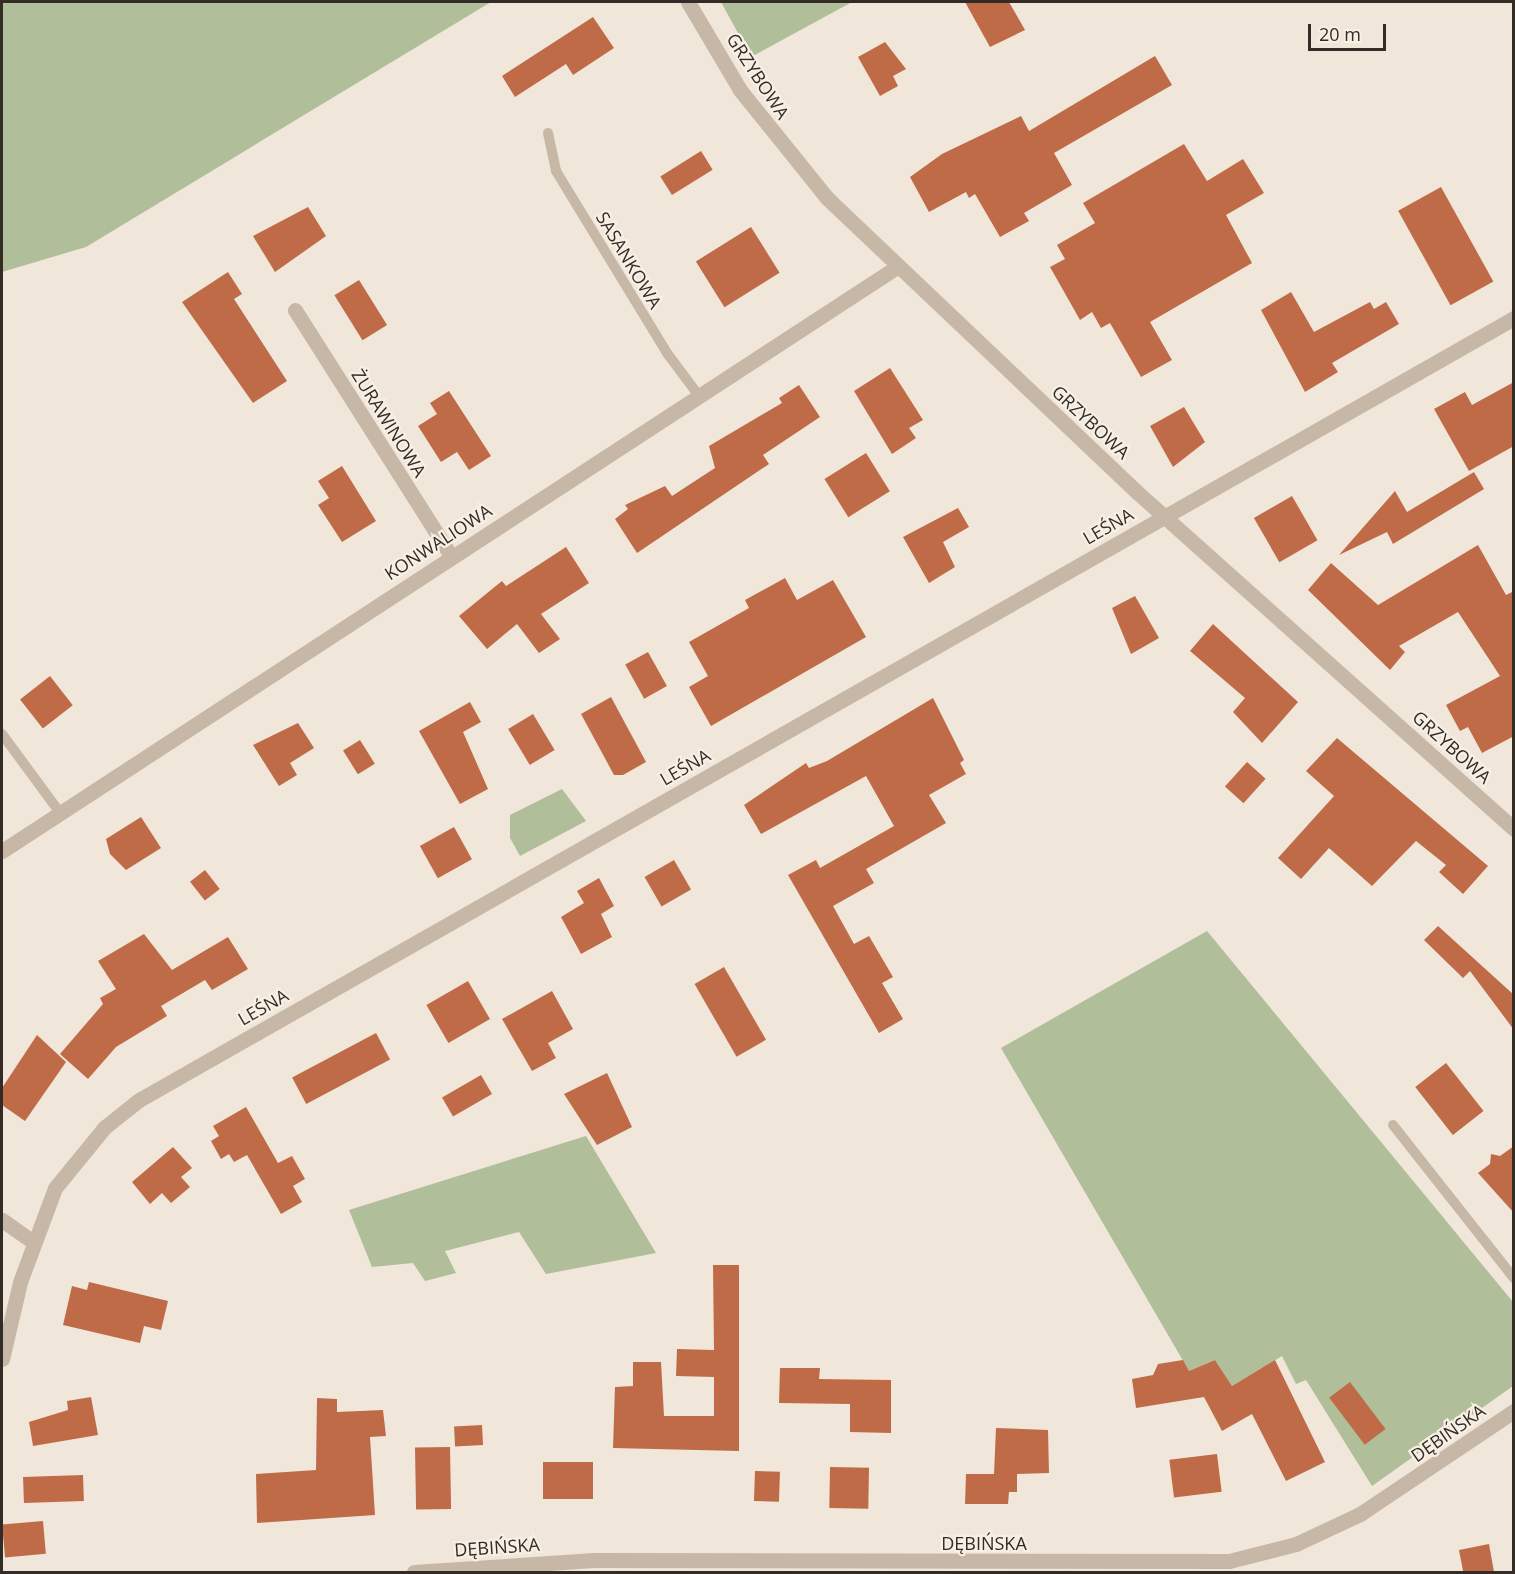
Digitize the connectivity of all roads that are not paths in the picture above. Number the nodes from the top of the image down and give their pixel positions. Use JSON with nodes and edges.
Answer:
{"nodes":[{"id":1,"x":688,"y":2,"type":"edge"},
{"id":2,"x":548,"y":133,"type":"dead end"},
{"id":3,"x":897,"y":267,"type":"junction"},
{"id":4,"x":295,"y":310,"type":"dead end"},
{"id":5,"x":1514,"y":318,"type":"edge"},
{"id":6,"x":699,"y":396,"type":"junction"},
{"id":7,"x":1166,"y":516,"type":"junction"},
{"id":8,"x":451,"y":556,"type":"junction"},
{"id":9,"x":2,"y":734,"type":"edge"},
{"id":10,"x":58,"y":810,"type":"junction"},
{"id":11,"x":1514,"y":829,"type":"edge"},
{"id":12,"x":2,"y":851,"type":"edge"},
{"id":13,"x":1393,"y":1125,"type":"dead end"},
{"id":14,"x":2,"y":1220,"type":"edge"},
{"id":15,"x":33,"y":1242,"type":"junction"},
{"id":16,"x":1514,"y":1278,"type":"edge"},
{"id":17,"x":2,"y":1359,"type":"edge"},
{"id":18,"x":1514,"y":1410,"type":"edge"},
{"id":19,"x":414,"y":1572,"type":"edge"}],
"edges":[{"from":1,"to":3,"type":"street","name":"GRZYBOWA"},
{"from":2,"to":6,"type":"lane","name":"SASANKOWA"},
{"from":3,"to":6,"type":"street","name":"KONWALIOWA"},
{"from":3,"to":7,"type":"street","name":"GRZYBOWA"},
{"from":4,"to":8,"type":"street","name":"ŻURAWINOWA"},
{"from":5,"to":7,"type":"street","name":"LEŚNA"},
{"from":6,"to":8,"type":"street","name":"KONWALIOWA"},
{"from":7,"to":11,"type":"street","name":"GRZYBOWA"},
{"from":7,"to":15,"type":"street","name":"LEŚNA"},
{"from":8,"to":10,"type":"street","name":"KONWALIOWA"},
{"from":9,"to":10,"type":"lane"},
{"from":10,"to":12,"type":"street","name":"KONWALIOWA"},
{"from":13,"to":16,"type":"lane"},
{"from":14,"to":15,"type":"street"},
{"from":15,"to":17,"type":"street","name":"LEŚNA"},
{"from":18,"to":19,"type":"street","name":"DĘBIŃSKA"}]}
